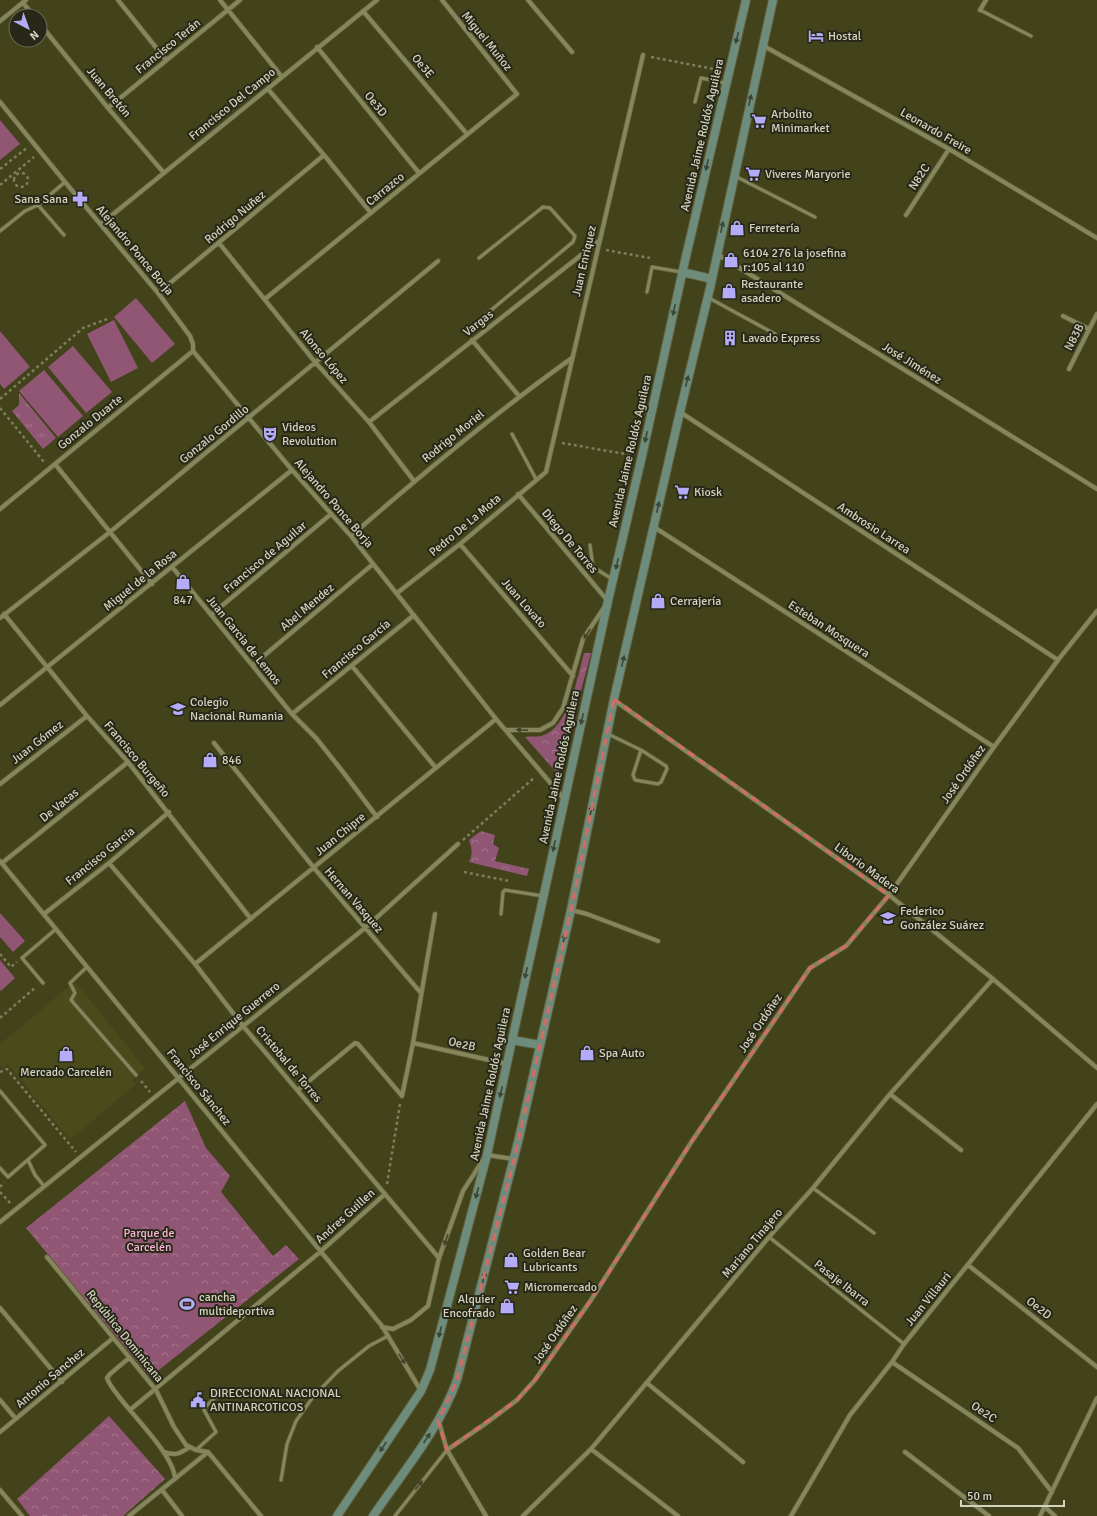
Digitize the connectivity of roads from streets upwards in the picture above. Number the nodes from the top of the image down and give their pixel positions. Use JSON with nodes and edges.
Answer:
{"nodes":[{"id":1,"x":118,"y":0,"type":"edge"},
{"id":2,"x":220,"y":0,"type":"edge"},
{"id":3,"x":240,"y":0,"type":"edge"},
{"id":4,"x":376,"y":0,"type":"edge"},
{"id":5,"x":442,"y":0,"type":"edge"},
{"id":6,"x":528,"y":0,"type":"edge"},
{"id":7,"x":746,"y":0,"type":"edge"},
{"id":8,"x":773,"y":0,"type":"edge"},
{"id":9,"x":986,"y":0,"type":"edge"},
{"id":10,"x":24,"y":1,"type":"edge"},
{"id":11,"x":228,"y":10,"type":"junction"},
{"id":12,"x":980,"y":10,"type":"road end"},
{"id":13,"x":363,"y":11,"type":"junction"},
{"id":14,"x":0,"y":21,"type":"edge"},
{"id":15,"x":48,"y":34,"type":"edge"},
{"id":16,"x":762,"y":45,"type":"junction"},
{"id":17,"x":318,"y":47,"type":"junction"},
{"id":18,"x":572,"y":52,"type":"dead end"},
{"id":19,"x":643,"y":55,"type":"road end"},
{"id":20,"x":166,"y":60,"type":"junction"},
{"id":21,"x":282,"y":77,"type":"junction"},
{"id":22,"x":268,"y":89,"type":"junction"},
{"id":23,"x":517,"y":94,"type":"joint"},
{"id":24,"x":0,"y":102,"type":"edge"},
{"id":25,"x":108,"y":108,"type":"junction"},
{"id":26,"x":467,"y":134,"type":"junction"},
{"id":27,"x":949,"y":149,"type":"junction"},
{"id":28,"x":324,"y":155,"type":"junction"},
{"id":29,"x":164,"y":172,"type":"junction"},
{"id":30,"x":419,"y":173,"type":"junction"},
{"id":31,"x":371,"y":213,"type":"junction"},
{"id":32,"x":906,"y":215,"type":"dead end"},
{"id":33,"x":100,"y":224,"type":"junction"},
{"id":34,"x":1097,"y":238,"type":"edge"},
{"id":35,"x":599,"y":241,"type":"junction"},
{"id":36,"x":219,"y":243,"type":"junction"},
{"id":37,"x":717,"y":254,"type":"junction"},
{"id":38,"x":438,"y":261,"type":"dead end"},
{"id":39,"x":682,"y":272,"type":"junction"},
{"id":40,"x":712,"y":279,"type":"junction"},
{"id":41,"x":158,"y":293,"type":"junction"},
{"id":42,"x":265,"y":299,"type":"junction"},
{"id":43,"x":1097,"y":314,"type":"edge"},
{"id":44,"x":1063,"y":316,"type":"dead end"},
{"id":45,"x":1089,"y":329,"type":"junction"},
{"id":46,"x":472,"y":340,"type":"junction"},
{"id":47,"x":193,"y":351,"type":"junction"},
{"id":48,"x":572,"y":357,"type":"junction"},
{"id":49,"x":315,"y":362,"type":"junction"},
{"id":50,"x":1069,"y":369,"type":"dead end"},
{"id":51,"x":519,"y":396,"type":"junction"},
{"id":52,"x":680,"y":412,"type":"junction"},
{"id":53,"x":249,"y":418,"type":"junction"},
{"id":54,"x":369,"y":422,"type":"junction"},
{"id":55,"x":55,"y":464,"type":"junction"},
{"id":56,"x":292,"y":470,"type":"junction"},
{"id":57,"x":546,"y":472,"type":"joint"},
{"id":58,"x":414,"y":481,"type":"junction"},
{"id":59,"x":1097,"y":489,"type":"edge"},
{"id":60,"x":518,"y":494,"type":"junction"},
{"id":61,"x":0,"y":509,"type":"edge"},
{"id":62,"x":331,"y":514,"type":"junction"},
{"id":63,"x":653,"y":527,"type":"junction"},
{"id":64,"x":110,"y":532,"type":"junction"},
{"id":65,"x":350,"y":536,"type":"junction"},
{"id":66,"x":460,"y":544,"type":"junction"},
{"id":67,"x":373,"y":564,"type":"junction"},
{"id":68,"x":173,"y":568,"type":"junction"},
{"id":69,"x":152,"y":584,"type":"junction"},
{"id":70,"x":397,"y":594,"type":"junction"},
{"id":71,"x":608,"y":601,"type":"junction"},
{"id":72,"x":1097,"y":611,"type":"edge"},
{"id":73,"x":4,"y":614,"type":"junction"},
{"id":74,"x":211,"y":615,"type":"junction"},
{"id":75,"x":414,"y":615,"type":"junction"},
{"id":76,"x":0,"y":618,"type":"edge"},
{"id":77,"x":1058,"y":660,"type":"junction"},
{"id":78,"x":253,"y":665,"type":"junction"},
{"id":79,"x":352,"y":666,"type":"junction"},
{"id":80,"x":47,"y":667,"type":"junction"},
{"id":81,"x":574,"y":676,"type":"junction"},
{"id":82,"x":614,"y":700,"type":"junction"},
{"id":83,"x":0,"y":705,"type":"edge"},
{"id":84,"x":292,"y":714,"type":"junction"},
{"id":85,"x":87,"y":716,"type":"junction"},
{"id":86,"x":496,"y":719,"type":"junction"},
{"id":87,"x":507,"y":730,"type":"junction"},
{"id":88,"x":214,"y":743,"type":"dead end"},
{"id":89,"x":994,"y":748,"type":"junction"},
{"id":90,"x":128,"y":762,"type":"junction"},
{"id":91,"x":436,"y":768,"type":"junction"},
{"id":92,"x":0,"y":784,"type":"edge"},
{"id":93,"x":564,"y":799,"type":"junction"},
{"id":94,"x":169,"y":812,"type":"junction"},
{"id":95,"x":377,"y":817,"type":"junction"},
{"id":96,"x":458,"y":844,"type":"road end"},
{"id":97,"x":1,"y":862,"type":"edge"},
{"id":98,"x":109,"y":863,"type":"junction"},
{"id":99,"x":314,"y":868,"type":"junction"},
{"id":100,"x":889,"y":895,"type":"junction"},
{"id":101,"x":571,"y":910,"type":"junction"},
{"id":102,"x":44,"y":914,"type":"junction"},
{"id":103,"x":435,"y":914,"type":"dead end"},
{"id":104,"x":251,"y":919,"type":"junction"},
{"id":105,"x":365,"y":928,"type":"junction"},
{"id":106,"x":658,"y":941,"type":"dead end"},
{"id":107,"x":195,"y":964,"type":"junction"},
{"id":108,"x":993,"y":979,"type":"junction"},
{"id":109,"x":421,"y":993,"type":"junction"},
{"id":110,"x":243,"y":1026,"type":"junction"},
{"id":111,"x":512,"y":1040,"type":"junction"},
{"id":112,"x":413,"y":1043,"type":"junction"},
{"id":113,"x":540,"y":1045,"type":"junction"},
{"id":114,"x":507,"y":1065,"type":"junction"},
{"id":115,"x":1097,"y":1068,"type":"edge"},
{"id":116,"x":178,"y":1078,"type":"junction"},
{"id":117,"x":298,"y":1090,"type":"junction"},
{"id":118,"x":890,"y":1094,"type":"junction"},
{"id":119,"x":1097,"y":1104,"type":"edge"},
{"id":120,"x":961,"y":1150,"type":"dead end"},
{"id":121,"x":487,"y":1155,"type":"junction"},
{"id":122,"x":514,"y":1160,"type":"junction"},
{"id":123,"x":385,"y":1194,"type":"junction"},
{"id":124,"x":0,"y":1222,"type":"edge"},
{"id":125,"x":320,"y":1252,"type":"junction"},
{"id":126,"x":47,"y":1257,"type":"dead end"},
{"id":127,"x":439,"y":1258,"type":"junction"},
{"id":128,"x":968,"y":1265,"type":"junction"},
{"id":129,"x":0,"y":1308,"type":"edge"},
{"id":130,"x":382,"y":1326,"type":"junction"},
{"id":131,"x":113,"y":1338,"type":"junction"},
{"id":132,"x":130,"y":1358,"type":"junction"},
{"id":133,"x":892,"y":1362,"type":"junction"},
{"id":134,"x":1097,"y":1367,"type":"edge"},
{"id":135,"x":62,"y":1382,"type":"junction"},
{"id":136,"x":647,"y":1383,"type":"junction"},
{"id":137,"x":156,"y":1390,"type":"junction"},
{"id":138,"x":421,"y":1391,"type":"junction"},
{"id":139,"x":1097,"y":1398,"type":"edge"},
{"id":140,"x":0,"y":1400,"type":"edge"},
{"id":141,"x":130,"y":1410,"type":"junction"},
{"id":142,"x":16,"y":1419,"type":"junction"},
{"id":143,"x":438,"y":1421,"type":"junction"},
{"id":144,"x":0,"y":1432,"type":"edge"},
{"id":145,"x":190,"y":1448,"type":"junction"},
{"id":146,"x":590,"y":1449,"type":"junction"},
{"id":147,"x":447,"y":1450,"type":"junction"},
{"id":148,"x":164,"y":1452,"type":"junction"},
{"id":149,"x":208,"y":1452,"type":"junction"},
{"id":150,"x":905,"y":1452,"type":"dead end"},
{"id":151,"x":743,"y":1462,"type":"dead end"},
{"id":152,"x":175,"y":1478,"type":"junction"},
{"id":153,"x":0,"y":1490,"type":"edge"},
{"id":154,"x":162,"y":1490,"type":"junction"},
{"id":155,"x":1052,"y":1492,"type":"junction"},
{"id":156,"x":1045,"y":1507,"type":"junction"},
{"id":157,"x":22,"y":1516,"type":"edge"},
{"id":158,"x":129,"y":1516,"type":"edge"},
{"id":159,"x":182,"y":1516,"type":"edge"},
{"id":160,"x":261,"y":1516,"type":"edge"},
{"id":161,"x":337,"y":1516,"type":"edge"},
{"id":162,"x":373,"y":1516,"type":"edge"},
{"id":163,"x":486,"y":1516,"type":"edge"},
{"id":164,"x":523,"y":1516,"type":"edge"},
{"id":165,"x":678,"y":1516,"type":"edge"},
{"id":166,"x":791,"y":1516,"type":"edge"},
{"id":167,"x":990,"y":1516,"type":"edge"},
{"id":168,"x":1040,"y":1516,"type":"edge"},
{"id":169,"x":1055,"y":1516,"type":"edge"}],
"edges":[{"from":1,"to":20,"type":"street"},
{"from":2,"to":11,"type":"street"},
{"from":3,"to":11,"type":"street","name":"Francisco Terán"},
{"from":4,"to":13,"type":"street","name":"Francisco Del Campo"},
{"from":5,"to":23,"type":"street","name":"Miguel Muñoz"},
{"from":6,"to":18,"type":"street"},
{"from":7,"to":39,"type":"street","name":"Avenida Jaime Roldós Aguilera","one_way":true},
{"from":8,"to":16,"type":"street"},
{"from":9,"to":12,"type":"street"},
{"from":10,"to":14,"type":"street"},
{"from":11,"to":20,"type":"street","name":"Francisco Terán"},
{"from":11,"to":21,"type":"street"},
{"from":13,"to":17,"type":"street","name":"Francisco Del Campo"},
{"from":13,"to":26,"type":"street","name":"Oe3E"},
{"from":15,"to":25,"type":"street","name":"Juan Bretón"},
{"from":16,"to":27,"type":"street","name":"Leonardo Freire"},
{"from":37,"to":16,"type":"street","one_way":true},
{"from":17,"to":21,"type":"street","name":"Francisco Del Campo"},
{"from":17,"to":30,"type":"street","name":"Oe3D"},
{"from":19,"to":35,"type":"street","name":"Juan Enriquez"},
{"from":20,"to":25,"type":"street","name":"Francisco Terán"},
{"from":21,"to":22,"type":"street","name":"Francisco Del Campo"},
{"from":22,"to":28,"type":"street"},
{"from":22,"to":29,"type":"street","name":"Francisco Del Campo"},
{"from":23,"to":26,"type":"street","name":"Carrazco"},
{"from":24,"to":33,"type":"street","name":"Alejandro Ponce Borja"},
{"from":25,"to":29,"type":"street","name":"Juan Bretón"},
{"from":26,"to":30,"type":"street","name":"Carrazco"},
{"from":27,"to":32,"type":"street","name":"N82C"},
{"from":27,"to":34,"type":"street","name":"Leonardo Freire"},
{"from":28,"to":31,"type":"street"},
{"from":28,"to":36,"type":"street","name":"Rodrigo Nuñez"},
{"from":29,"to":33,"type":"street","name":"Francisco Del Campo"},
{"from":30,"to":31,"type":"street","name":"Carrazco"},
{"from":31,"to":42,"type":"street","name":"Carrazco"},
{"from":33,"to":41,"type":"street","name":"Alejandro Ponce Borja"},
{"from":35,"to":46,"type":"street","name":"Vargas"},
{"from":35,"to":48,"type":"street","name":"Juan Enriquez"},
{"from":36,"to":41,"type":"street","name":"Rodrigo Nuñez"},
{"from":36,"to":42,"type":"street","name":"Alonso López"},
{"from":37,"to":40,"type":"street"},
{"from":37,"to":59,"type":"street","name":"José Jiménez"},
{"from":38,"to":49,"type":"street","name":"Gonzalo Gordillo"},
{"from":39,"to":40,"type":"street"},
{"from":39,"to":71,"type":"street","name":"Avenida Jaime Roldós Aguilera","one_way":true},
{"from":52,"to":40,"type":"street","one_way":true},
{"from":41,"to":47,"type":"street","name":"Alejandro Ponce Borja"},
{"from":42,"to":49,"type":"street","name":"Alonso López"},
{"from":43,"to":45,"type":"street","name":"N83B"},
{"from":44,"to":45,"type":"street"},
{"from":45,"to":50,"type":"street","name":"N83B"},
{"from":46,"to":51,"type":"street"},
{"from":46,"to":54,"type":"street","name":"Vargas"},
{"from":47,"to":53,"type":"street","name":"Alejandro Ponce Borja"},
{"from":47,"to":55,"type":"street","name":"Gonzalo Duarte"},
{"from":48,"to":51,"type":"street","name":"Rodrigo Moriel"},
{"from":48,"to":57,"type":"street","name":"Juan Enriquez"},
{"from":49,"to":53,"type":"street","name":"Gonzalo Gordillo"},
{"from":49,"to":54,"type":"street","name":"Alonso López"},
{"from":51,"to":58,"type":"street","name":"Rodrigo Moriel"},
{"from":63,"to":52,"type":"street","one_way":true},
{"from":52,"to":77,"type":"street","name":"Ambrosio Larrea"},
{"from":53,"to":56,"type":"street","name":"Alejandro Ponce Borja"},
{"from":53,"to":64,"type":"street","name":"Gonzalo Gordillo"},
{"from":54,"to":58,"type":"street","name":"Alonso López"},
{"from":55,"to":61,"type":"street","name":"Gonzalo Duarte"},
{"from":55,"to":64,"type":"street"},
{"from":56,"to":62,"type":"street","name":"Alejandro Ponce Borja"},
{"from":56,"to":68,"type":"street","name":"Miguel de la Rosa"},
{"from":57,"to":60,"type":"street","name":"Pedro De La Mota"},
{"from":58,"to":65,"type":"street","name":"Rodrigo Moriel"},
{"from":60,"to":66,"type":"street","name":"Pedro De La Mota"},
{"from":60,"to":71,"type":"street","name":"Diego De Torres"},
{"from":62,"to":65,"type":"street","name":"Alejandro Ponce Borja"},
{"from":62,"to":74,"type":"street","name":"Francisco de Aguilar"},
{"from":82,"to":63,"type":"street","one_way":true},
{"from":63,"to":89,"type":"street","name":"Esteban Mosquera"},
{"from":64,"to":69,"type":"street"},
{"from":64,"to":73,"type":"street","name":"Gonzalo Gordillo"},
{"from":65,"to":67,"type":"street","name":"Alejandro Ponce Borja"},
{"from":66,"to":70,"type":"street","name":"Pedro De La Mota"},
{"from":66,"to":81,"type":"street","name":"Juan Lovato"},
{"from":67,"to":70,"type":"street","name":"Alejandro Ponce Borja"},
{"from":67,"to":78,"type":"street","name":"Abel Mendez"},
{"from":68,"to":69,"type":"street","name":"Miguel de la Rosa"},
{"from":68,"to":74,"type":"street","name":"Juan Garcia de Lemos"},
{"from":69,"to":80,"type":"street","name":"Miguel de la Rosa"},
{"from":70,"to":75,"type":"street","name":"Alejandro Ponce Borja"},
{"from":71,"to":81,"type":"street","one_way":true},
{"from":71,"to":93,"type":"street","name":"Avenida Jaime Roldós Aguilera","one_way":true},
{"from":72,"to":77,"type":"street","name":"José Ordóñez"},
{"from":73,"to":76,"type":"street","name":"Gonzalo Gordillo"},
{"from":73,"to":80,"type":"street","name":"Francisco Burgeño"},
{"from":74,"to":78,"type":"street","name":"Juan Garcia de Lemos"},
{"from":75,"to":79,"type":"street","name":"Francisco García"},
{"from":75,"to":86,"type":"street","name":"Alejandro Ponce Borja"},
{"from":77,"to":89,"type":"street","name":"José Ordóñez"},
{"from":78,"to":84,"type":"street","name":"Juan Garcia de Lemos"},
{"from":79,"to":84,"type":"street","name":"Francisco García"},
{"from":79,"to":91,"type":"street"},
{"from":80,"to":83,"type":"street","name":"Miguel de la Rosa"},
{"from":80,"to":85,"type":"street","name":"Francisco Burgeño"},
{"from":81,"to":87,"type":"street","one_way":true},
{"from":82,"to":100,"type":"street","name":"Liborio Madera"},
{"from":101,"to":82,"type":"street","one_way":true},
{"from":84,"to":95,"type":"street","name":"Juan Garcia de Lemos"},
{"from":85,"to":90,"type":"street","name":"Francisco Burgeño"},
{"from":85,"to":92,"type":"street","name":"Juan Gómez"},
{"from":86,"to":87,"type":"street","name":"Alejandro Ponce Borja"},
{"from":86,"to":91,"type":"street","name":"Juan Chipre"},
{"from":87,"to":93,"type":"street","name":"Alejandro Ponce Borja"},
{"from":88,"to":99,"type":"street","name":"Hernan Vasquez"},
{"from":89,"to":100,"type":"street","name":"José Ordóñez"},
{"from":90,"to":94,"type":"street","name":"Francisco Burgeño"},
{"from":90,"to":97,"type":"street","name":"De Vacas"},
{"from":91,"to":95,"type":"street","name":"Juan Chipre"},
{"from":93,"to":111,"type":"street","name":"Avenida Jaime Roldós Aguilera","one_way":true},
{"from":94,"to":98,"type":"street","name":"Francisco García"},
{"from":94,"to":104,"type":"street","name":"Francisco Burgeño"},
{"from":95,"to":99,"type":"street","name":"Juan Chipre"},
{"from":96,"to":105,"type":"street","name":"José Enrique Guerrero"},
{"from":97,"to":102,"type":"street","name":"Francisco Sánchez"},
{"from":98,"to":102,"type":"street","name":"Francisco García"},
{"from":98,"to":107,"type":"street","name":"Cristobal de Torres"},
{"from":99,"to":104,"type":"street","name":"Juan Chipre"},
{"from":99,"to":105,"type":"street","name":"Hernan Vasquez"},
{"from":100,"to":108,"type":"street","name":"Liborio Madera"},
{"from":100,"to":147,"type":"street","name":"José Ordóñez"},
{"from":101,"to":106,"type":"street"},
{"from":113,"to":101,"type":"street","one_way":true},
{"from":102,"to":116,"type":"street","name":"Francisco Sánchez"},
{"from":103,"to":109,"type":"street"},
{"from":104,"to":107,"type":"street","name":"Juan Chipre"},
{"from":105,"to":109,"type":"street","name":"Hernan Vasquez"},
{"from":105,"to":110,"type":"street","name":"José Enrique Guerrero"},
{"from":107,"to":110,"type":"street","name":"Cristobal de Torres"},
{"from":108,"to":115,"type":"street","name":"Liborio Madera"},
{"from":108,"to":118,"type":"street","name":"Mariano Tinajero"},
{"from":109,"to":112,"type":"street"},
{"from":110,"to":116,"type":"street","name":"José Enrique Guerrero"},
{"from":110,"to":117,"type":"street","name":"Cristobal de Torres"},
{"from":111,"to":113,"type":"street"},
{"from":111,"to":114,"type":"street","name":"Avenida Jaime Roldós Aguilera"},
{"from":112,"to":114,"type":"street","name":"Oe2B"},
{"from":112,"to":117,"type":"street"},
{"from":113,"to":122,"type":"street"},
{"from":114,"to":121,"type":"street","name":"Avenida Jaime Roldós Aguilera","one_way":true},
{"from":116,"to":124,"type":"street","name":"José Enrique Guerrero"},
{"from":116,"to":125,"type":"street","name":"Francisco Sánchez"},
{"from":117,"to":123,"type":"street","name":"Cristobal de Torres"},
{"from":118,"to":120,"type":"street"},
{"from":118,"to":136,"type":"street","name":"Mariano Tinajero"},
{"from":119,"to":128,"type":"street","name":"Juan Villauri"},
{"from":121,"to":122,"type":"street"},
{"from":121,"to":127,"type":"street","one_way":true},
{"from":121,"to":138,"type":"street","name":"Avenida Jaime Roldós Aguilera","one_way":true},
{"from":143,"to":122,"type":"street","one_way":true},
{"from":123,"to":125,"type":"street","name":"Andres Guillen"},
{"from":123,"to":127,"type":"street","name":"Cristobal de Torres"},
{"from":125,"to":130,"type":"street","name":"Francisco Sánchez"},
{"from":125,"to":137,"type":"street","name":"Andres Guillen"},
{"from":126,"to":131,"type":"street","name":"República Dominicana"},
{"from":127,"to":130,"type":"street"},
{"from":128,"to":133,"type":"street","name":"Juan Villauri"},
{"from":128,"to":134,"type":"street","name":"Oe2D"},
{"from":129,"to":135,"type":"street"},
{"from":130,"to":138,"type":"street","name":"Francisco Sánchez","one_way":true},
{"from":131,"to":132,"type":"street","name":"República Dominicana"},
{"from":131,"to":135,"type":"street","name":"Antonio Sanchez"},
{"from":132,"to":137,"type":"street","name":"República Dominicana"},
{"from":132,"to":141,"type":"street"},
{"from":133,"to":155,"type":"street","name":"Oe2C"},
{"from":133,"to":166,"type":"street","name":"Juan Villauri"},
{"from":135,"to":142,"type":"street","name":"Antonio Sanchez"},
{"from":136,"to":146,"type":"street","name":"Mariano Tinajero"},
{"from":136,"to":151,"type":"street"},
{"from":137,"to":141,"type":"street","name":"Andres Guillen"},
{"from":137,"to":145,"type":"street","name":"República Dominicana"},
{"from":138,"to":161,"type":"street","name":"Avenida Jaime Roldós Aguilera","one_way":true},
{"from":139,"to":155,"type":"street"},
{"from":140,"to":142,"type":"street"},
{"from":141,"to":148,"type":"street"},
{"from":142,"to":144,"type":"street","name":"Antonio Sanchez"},
{"from":143,"to":147,"type":"street"},
{"from":162,"to":143,"type":"street","one_way":true},
{"from":145,"to":148,"type":"street"},
{"from":145,"to":149,"type":"street"},
{"from":146,"to":164,"type":"street","name":"Mariano Tinajero"},
{"from":146,"to":165,"type":"street"},
{"from":147,"to":163,"type":"street"},
{"from":148,"to":152,"type":"street"},
{"from":149,"to":152,"type":"street"},
{"from":149,"to":160,"type":"street"},
{"from":150,"to":167,"type":"street"},
{"from":152,"to":154,"type":"street"},
{"from":153,"to":157,"type":"street"},
{"from":154,"to":158,"type":"street"},
{"from":154,"to":159,"type":"street"},
{"from":155,"to":156,"type":"street"},
{"from":156,"to":168,"type":"street"},
{"from":156,"to":169,"type":"street"}]}
